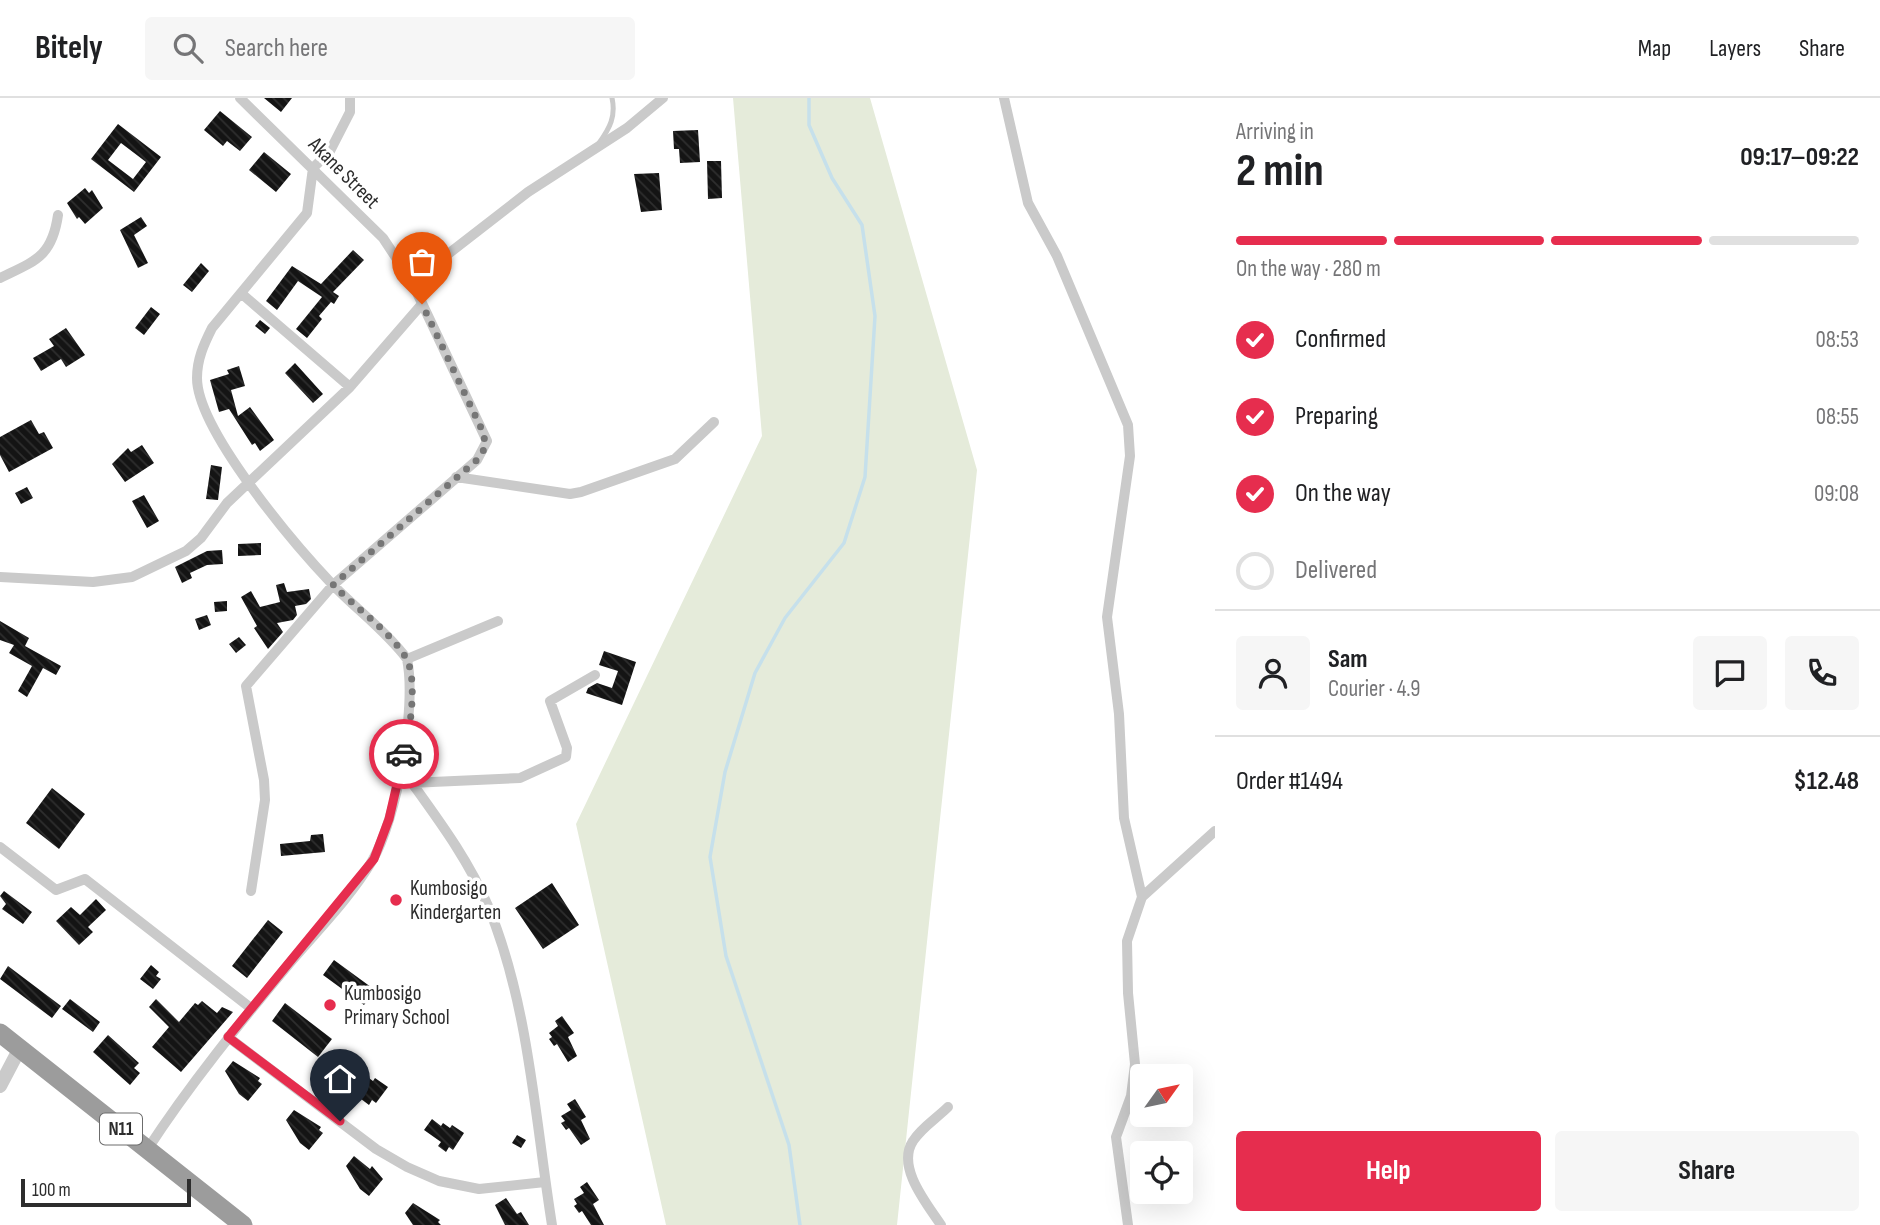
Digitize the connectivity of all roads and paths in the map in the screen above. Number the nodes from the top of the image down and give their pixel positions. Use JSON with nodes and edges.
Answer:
{"nodes":[{"id":1,"x":240,"y":98,"type":"edge"},
{"id":2,"x":350,"y":98,"type":"edge"},
{"id":3,"x":612,"y":98,"type":"edge"},
{"id":4,"x":663,"y":98,"type":"edge"},
{"id":5,"x":1004,"y":98,"type":"edge"},
{"id":6,"x":599,"y":143,"type":"junction"},
{"id":7,"x":313,"y":168,"type":"junction"},
{"id":8,"x":58,"y":215,"type":"dead end"},
{"id":9,"x":0,"y":278,"type":"edge"},
{"id":10,"x":412,"y":282,"type":"junction"},
{"id":11,"x":242,"y":294,"type":"junction"},
{"id":12,"x":422,"y":304,"type":"junction"},
{"id":13,"x":350,"y":387,"type":"junction"},
{"id":14,"x":714,"y":422,"type":"dead end"},
{"id":15,"x":456,"y":478,"type":"junction"},
{"id":16,"x":251,"y":484,"type":"junction"},
{"id":17,"x":0,"y":577,"type":"edge"},
{"id":18,"x":333,"y":585,"type":"junction"},
{"id":19,"x":498,"y":621,"type":"dead end"},
{"id":20,"x":407,"y":659,"type":"junction"},
{"id":21,"x":596,"y":675,"type":"dead end"},
{"id":22,"x":412,"y":783,"type":"junction"},
{"id":23,"x":397,"y":784,"type":"junction"},
{"id":24,"x":1215,"y":831,"type":"edge"},
{"id":25,"x":0,"y":847,"type":"edge"},
{"id":26,"x":251,"y":891,"type":"dead end"},
{"id":27,"x":1142,"y":898,"type":"junction"},
{"id":28,"x":251,"y":1009,"type":"junction"},
{"id":29,"x":0,"y":1033,"type":"edge"},
{"id":30,"x":228,"y":1037,"type":"junction"},
{"id":31,"x":20,"y":1048,"type":"junction"},
{"id":32,"x":0,"y":1086,"type":"edge"},
{"id":33,"x":948,"y":1107,"type":"dead end"},
{"id":34,"x":147,"y":1150,"type":"junction"},
{"id":35,"x":545,"y":1182,"type":"junction"},
{"id":36,"x":243,"y":1225,"type":"edge"},
{"id":37,"x":552,"y":1225,"type":"edge"},
{"id":38,"x":941,"y":1225,"type":"edge"},
{"id":39,"x":1128,"y":1225,"type":"edge"}],
"edges":[{"from":1,"to":7,"type":"street","name":"Akane Street"},
{"from":2,"to":7,"type":"street"},
{"from":3,"to":6,"type":"lane"},
{"from":4,"to":6,"type":"street"},
{"from":5,"to":27,"type":"street"},
{"from":6,"to":10,"type":"street"},
{"from":7,"to":10,"type":"street","name":"Akane Street"},
{"from":7,"to":11,"type":"street"},
{"from":8,"to":9,"type":"street"},
{"from":10,"to":12,"type":"street","name":"Akane Street"},
{"from":11,"to":13,"type":"street"},
{"from":11,"to":16,"type":"street"},
{"from":12,"to":13,"type":"street"},
{"from":12,"to":15,"type":"street","name":"Akane Street"},
{"from":13,"to":16,"type":"street"},
{"from":14,"to":15,"type":"street"},
{"from":15,"to":18,"type":"street"},
{"from":16,"to":17,"type":"street"},
{"from":16,"to":18,"type":"street"},
{"from":18,"to":20,"type":"street"},
{"from":18,"to":26,"type":"street"},
{"from":19,"to":20,"type":"street"},
{"from":20,"to":23,"type":"street"},
{"from":21,"to":22,"type":"street"},
{"from":22,"to":23,"type":"street"},
{"from":22,"to":35,"type":"street"},
{"from":23,"to":28,"type":"street"},
{"from":24,"to":27,"type":"street"},
{"from":25,"to":28,"type":"street"},
{"from":27,"to":39,"type":"street"},
{"from":28,"to":30,"type":"street"},
{"from":29,"to":31,"type":"highway","number":"N11"},
{"from":30,"to":34,"type":"street"},
{"from":30,"to":35,"type":"street"},
{"from":31,"to":32,"type":"street"},
{"from":31,"to":34,"type":"highway","number":"N11"},
{"from":33,"to":38,"type":"street"},
{"from":34,"to":36,"type":"highway","number":"N11"},
{"from":35,"to":37,"type":"street"}]}
